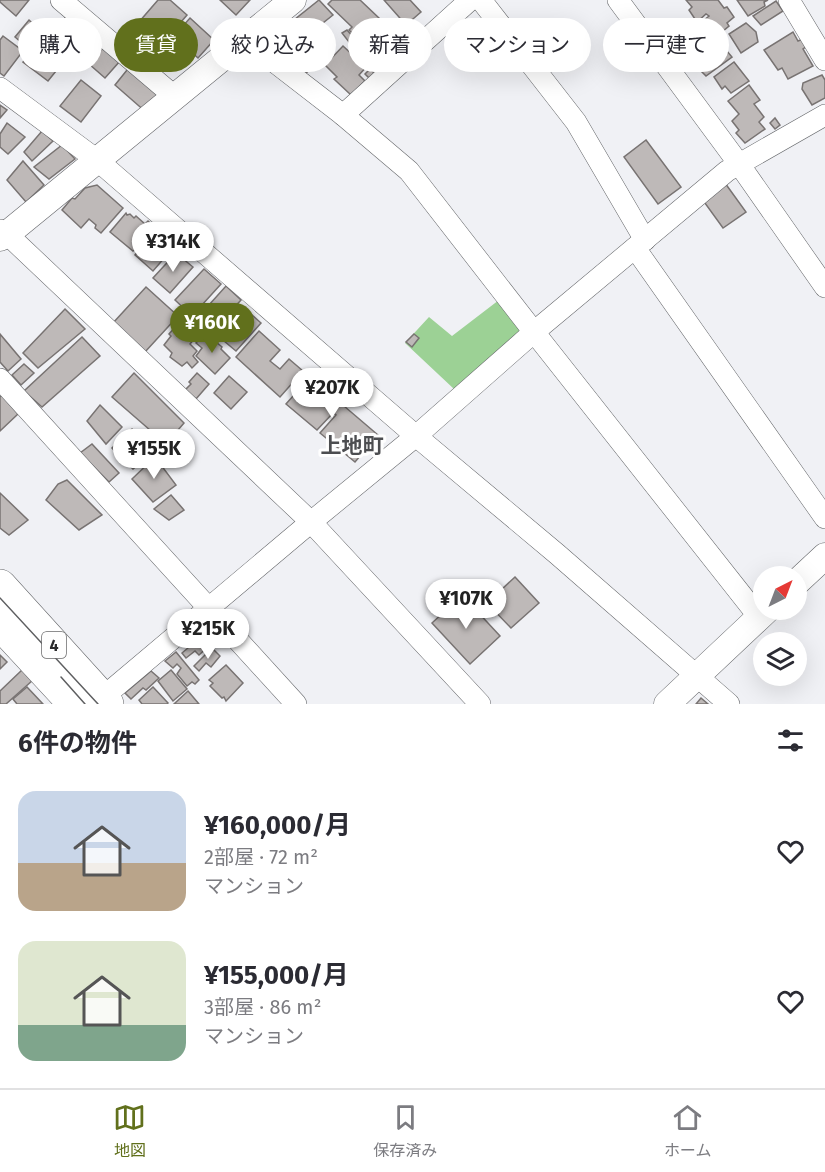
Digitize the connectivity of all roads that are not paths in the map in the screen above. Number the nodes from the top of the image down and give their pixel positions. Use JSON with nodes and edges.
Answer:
{"nodes":[{"id":1,"x":61,"y":0,"type":"edge"},
{"id":2,"x":470,"y":0,"type":"edge"},
{"id":3,"x":480,"y":0,"type":"edge"},
{"id":4,"x":618,"y":0,"type":"edge"},
{"id":5,"x":789,"y":0,"type":"edge"},
{"id":6,"x":285,"y":2,"type":"edge"},
{"id":7,"x":268,"y":18,"type":"edge"},
{"id":8,"x":825,"y":60,"type":"edge"},
{"id":9,"x":210,"y":68,"type":"edge"},
{"id":10,"x":288,"y":72,"type":"edge"},
{"id":11,"x":0,"y":88,"type":"edge"},
{"id":12,"x":174,"y":96,"type":"junction"},
{"id":13,"x":343,"y":115,"type":"junction"},
{"id":14,"x":825,"y":115,"type":"edge"},
{"id":15,"x":97,"y":160,"type":"junction"},
{"id":16,"x":739,"y":164,"type":"junction"},
{"id":17,"x":2,"y":234,"type":"edge"},
{"id":18,"x":640,"y":244,"type":"junction"},
{"id":19,"x":825,"y":287,"type":"edge"},
{"id":20,"x":534,"y":332,"type":"junction"},
{"id":21,"x":0,"y":379,"type":"edge"},
{"id":22,"x":416,"y":436,"type":"junction"},
{"id":23,"x":825,"y":518,"type":"edge"},
{"id":24,"x":311,"y":522,"type":"junction"},
{"id":25,"x":822,"y":565,"type":"edge"},
{"id":26,"x":807,"y":575,"type":"edge"},
{"id":27,"x":0,"y":586,"type":"edge"},
{"id":28,"x":753,"y":600,"type":"edge"},
{"id":29,"x":209,"y":608,"type":"junction"},
{"id":30,"x":756,"y":620,"type":"edge"},
{"id":31,"x":0,"y":622,"type":"edge"},
{"id":32,"x":696,"y":676,"type":"junction"},
{"id":33,"x":95,"y":703,"type":"edge"},
{"id":34,"x":296,"y":704,"type":"edge"},
{"id":35,"x":480,"y":704,"type":"edge"},
{"id":36,"x":667,"y":704,"type":"edge"},
{"id":37,"x":729,"y":704,"type":"edge"}],
"edges":[{"from":1,"to":12,"type":"street"},
{"from":2,"to":13,"type":"street"},
{"from":3,"to":18,"type":"street"},
{"from":4,"to":16,"type":"street"},
{"from":5,"to":8,"type":"street"},
{"from":6,"to":7,"type":"street"},
{"from":9,"to":12,"type":"street"},
{"from":10,"to":13,"type":"street"},
{"from":11,"to":15,"type":"street"},
{"from":12,"to":15,"type":"street"},
{"from":13,"to":20,"type":"street"},
{"from":14,"to":16,"type":"street"},
{"from":15,"to":17,"type":"street"},
{"from":15,"to":22,"type":"street"},
{"from":16,"to":18,"type":"street"},
{"from":16,"to":19,"type":"street"},
{"from":17,"to":24,"type":"street"},
{"from":18,"to":20,"type":"street"},
{"from":18,"to":23,"type":"street"},
{"from":20,"to":22,"type":"street"},
{"from":20,"to":28,"type":"street"},
{"from":21,"to":29,"type":"street"},
{"from":22,"to":24,"type":"street"},
{"from":22,"to":32,"type":"street"},
{"from":24,"to":29,"type":"street"},
{"from":24,"to":35,"type":"street"},
{"from":25,"to":26,"type":"street"},
{"from":27,"to":33,"type":"main road","number":"4"},
{"from":29,"to":33,"type":"street"},
{"from":29,"to":34,"type":"street"},
{"from":30,"to":32,"type":"street"},
{"from":31,"to":33,"type":"main road","number":"4"},
{"from":32,"to":36,"type":"street"},
{"from":32,"to":37,"type":"street"}]}
